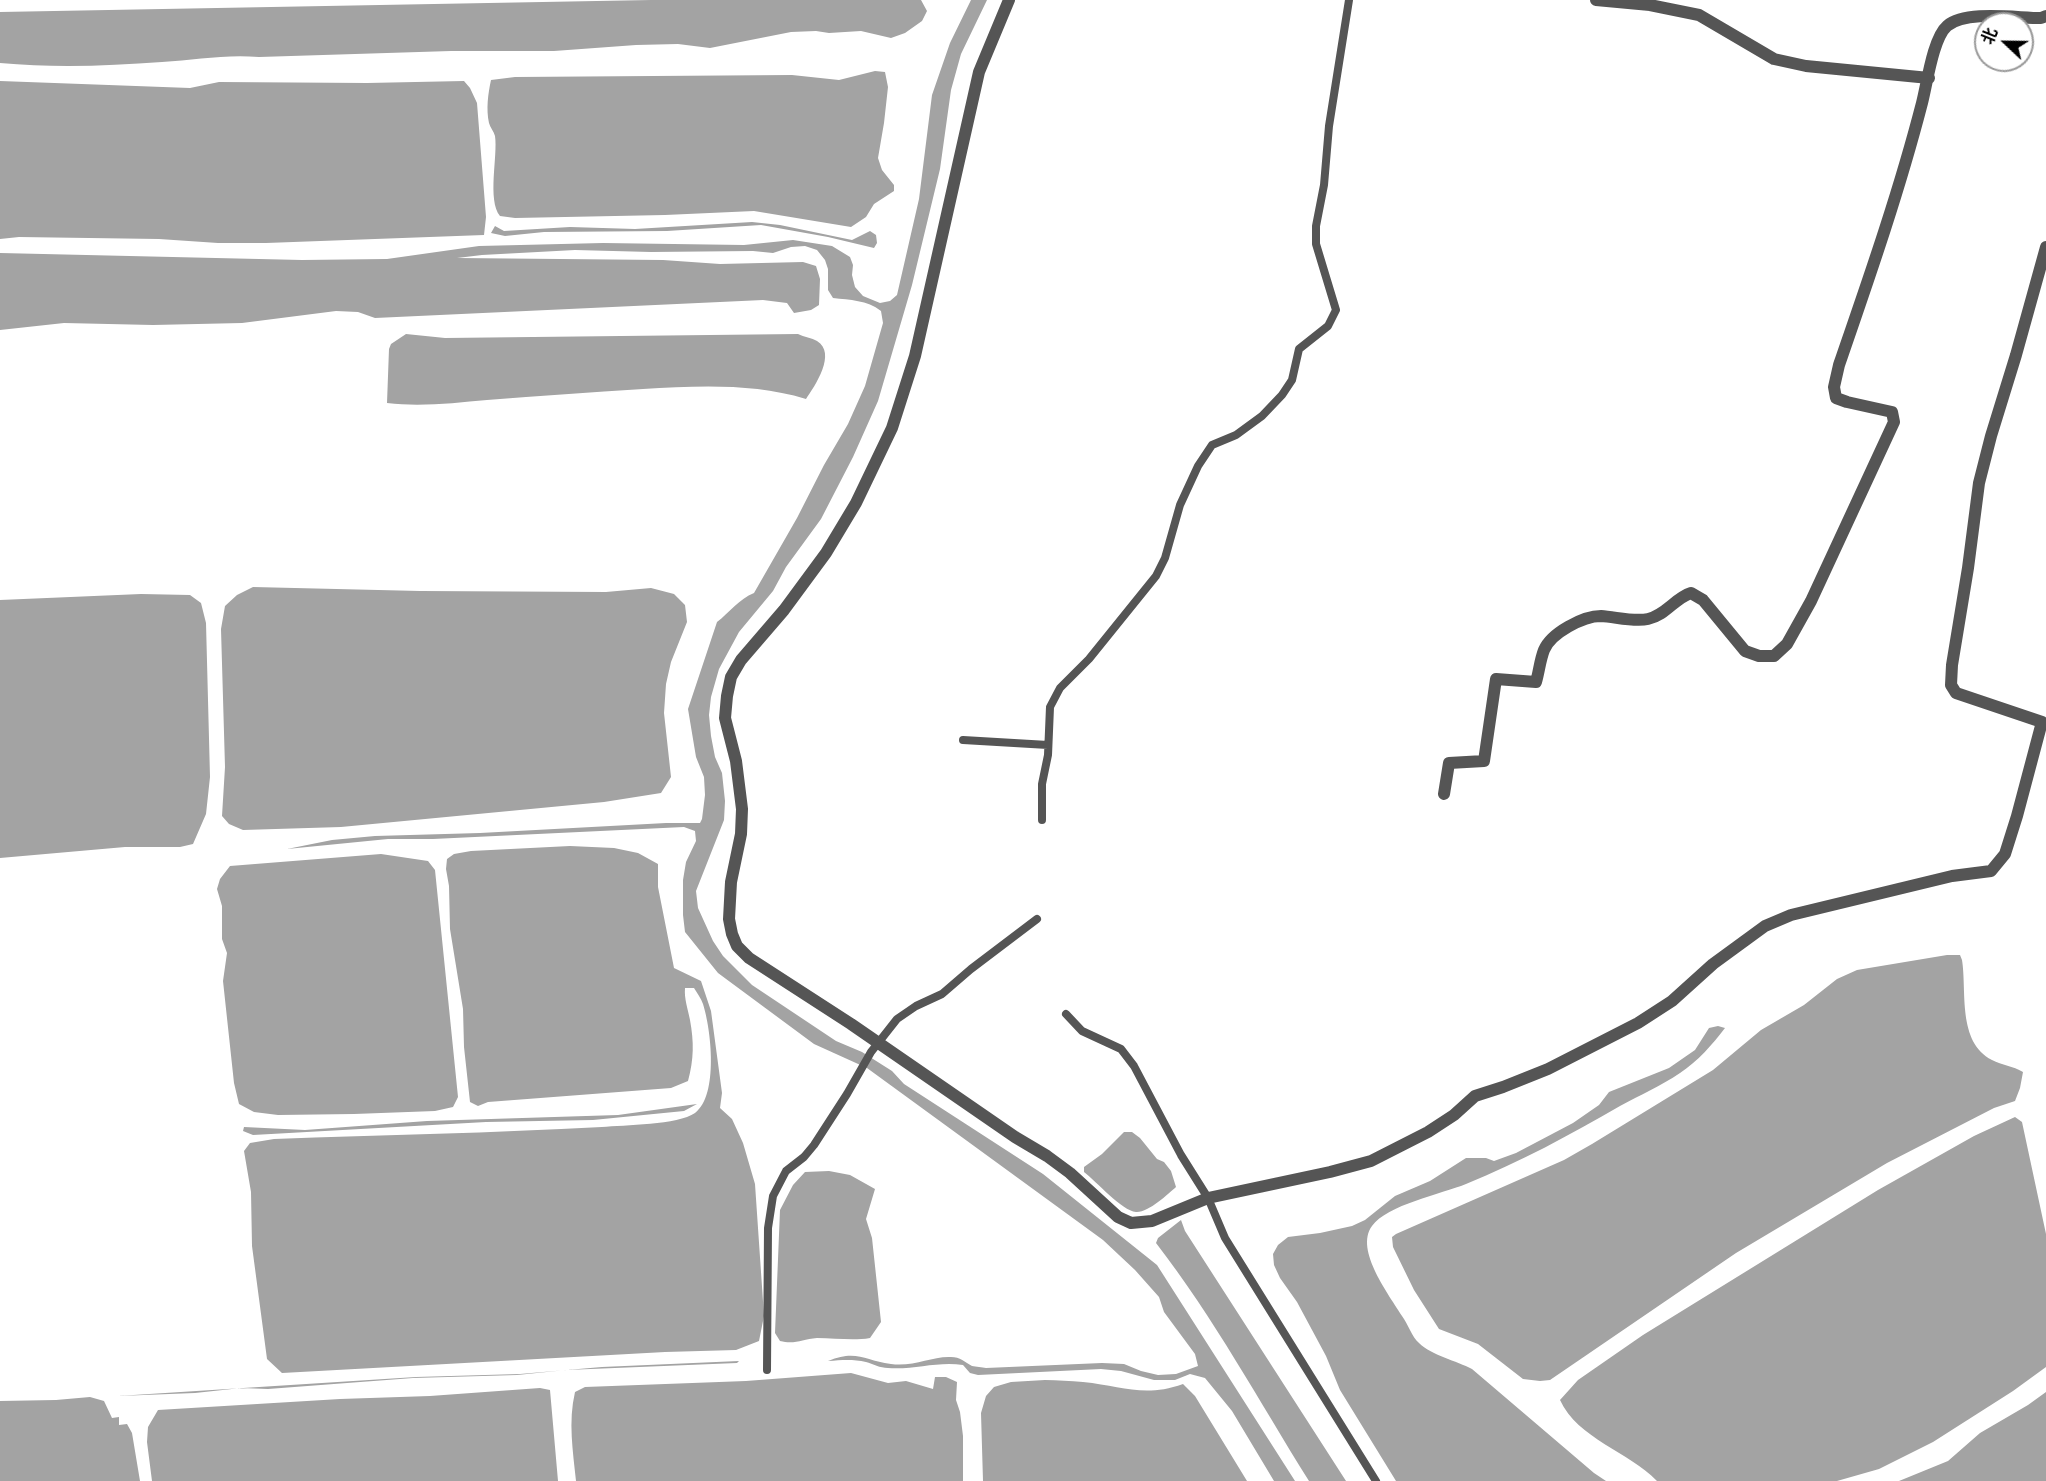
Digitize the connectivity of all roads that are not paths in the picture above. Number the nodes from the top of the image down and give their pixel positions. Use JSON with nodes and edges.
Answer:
{"nodes":[{"id":1,"x":1009,"y":0,"type":"edge"},
{"id":2,"x":1349,"y":0,"type":"edge"},
{"id":3,"x":1596,"y":0,"type":"edge"},
{"id":4,"x":2046,"y":16,"type":"edge"},
{"id":5,"x":1929,"y":78,"type":"junction"},
{"id":6,"x":2046,"y":247,"type":"edge"},
{"id":7,"x":2044,"y":723,"type":"edge"},
{"id":8,"x":963,"y":740,"type":"dead end"},
{"id":9,"x":1048,"y":745,"type":"junction"},
{"id":10,"x":1444,"y":794,"type":"dead end"},
{"id":11,"x":1042,"y":820,"type":"dead end"},
{"id":12,"x":1037,"y":919,"type":"dead end"},
{"id":13,"x":1066,"y":1014,"type":"dead end"},
{"id":14,"x":874,"y":1047,"type":"junction"},
{"id":15,"x":1208,"y":1198,"type":"junction"},
{"id":16,"x":767,"y":1370,"type":"dead end"},
{"id":17,"x":1376,"y":1481,"type":"edge"}],
"edges":[{"from":1,"to":14,"type":"street"},
{"from":2,"to":9,"type":"lane"},
{"from":3,"to":5,"type":"street"},
{"from":4,"to":5,"type":"street"},
{"from":5,"to":10,"type":"street"},
{"from":6,"to":7,"type":"street"},
{"from":7,"to":15,"type":"street"},
{"from":8,"to":9,"type":"lane"},
{"from":9,"to":11,"type":"lane"},
{"from":12,"to":14,"type":"lane"},
{"from":13,"to":15,"type":"lane"},
{"from":14,"to":15,"type":"street"},
{"from":14,"to":16,"type":"lane"},
{"from":15,"to":17,"type":"lane"}]}
